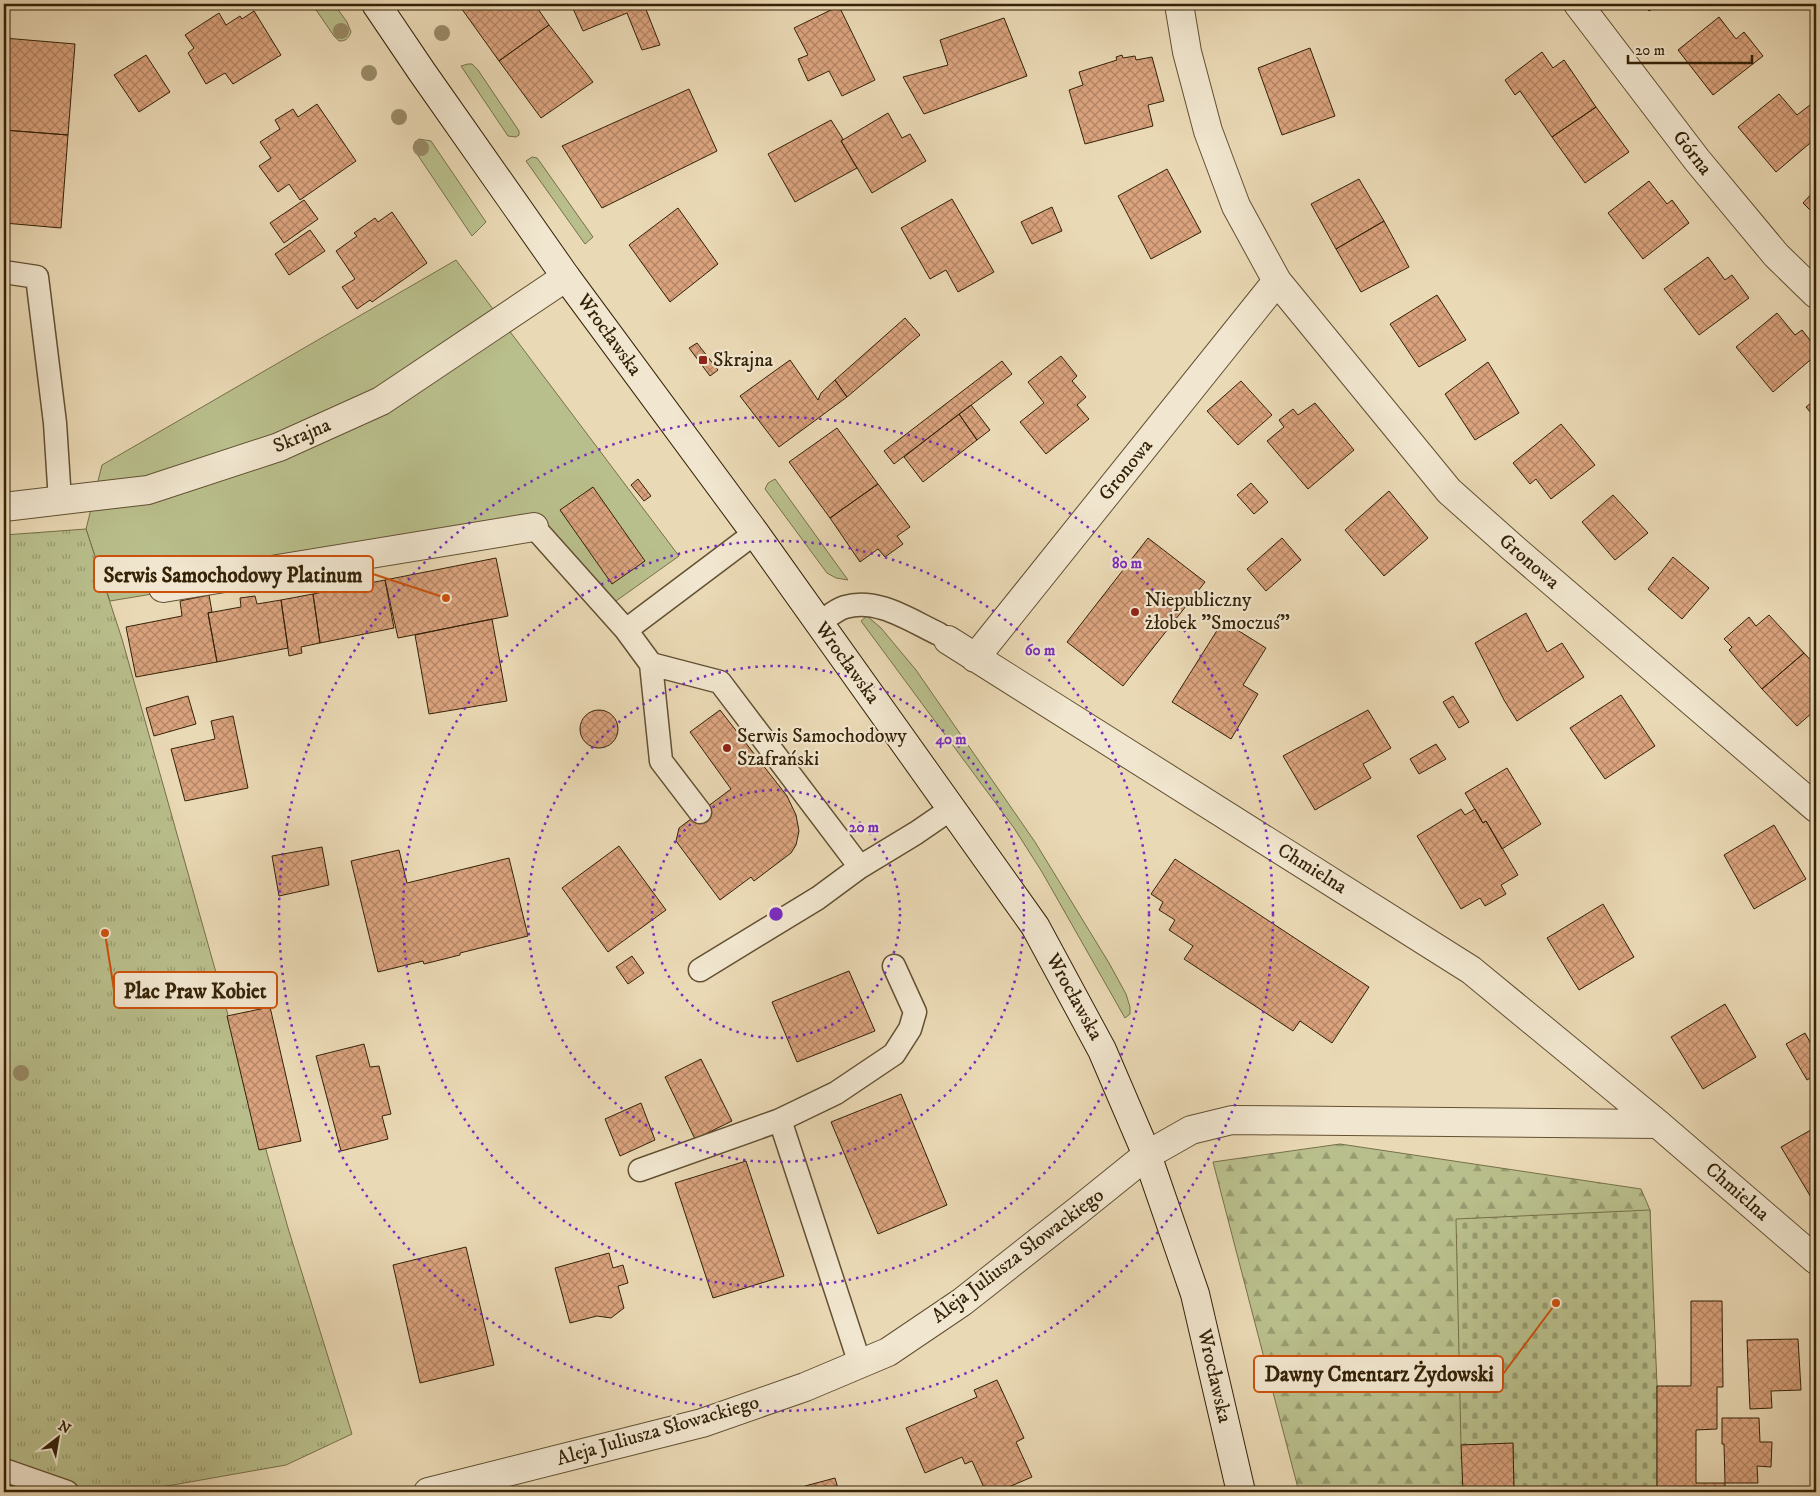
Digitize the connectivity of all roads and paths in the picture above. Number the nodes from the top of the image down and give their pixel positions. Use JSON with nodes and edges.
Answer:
{"nodes":[{"id":1,"x":376,"y":4,"type":"edge"},
{"id":2,"x":1179,"y":4,"type":"edge"},
{"id":3,"x":1578,"y":4,"type":"edge"},
{"id":4,"x":4,"y":272,"type":"edge"},
{"id":5,"x":566,"y":277,"type":"junction"},
{"id":6,"x":1277,"y":282,"type":"junction"},
{"id":7,"x":1816,"y":294,"type":"edge"},
{"id":8,"x":60,"y":501,"type":"junction"},
{"id":9,"x":4,"y":507,"type":"edge"},
{"id":10,"x":534,"y":527,"type":"joint"},
{"id":11,"x":754,"y":533,"type":"junction"},
{"id":12,"x":163,"y":588,"type":"dead end"},
{"id":13,"x":818,"y":623,"type":"junction"},
{"id":14,"x":626,"y":630,"type":"junction"},
{"id":15,"x":944,"y":637,"type":"joint"},
{"id":16,"x":975,"y":658,"type":"junction"},
{"id":17,"x":651,"y":664,"type":"junction"},
{"id":18,"x":1816,"y":808,"type":"edge"},
{"id":19,"x":951,"y":809,"type":"junction"},
{"id":20,"x":700,"y":812,"type":"dead end"},
{"id":21,"x":860,"y":867,"type":"junction"},
{"id":22,"x":894,"y":966,"type":"dead end"},
{"id":23,"x":700,"y":970,"type":"dead end"},
{"id":24,"x":780,"y":1120,"type":"junction"},
{"id":25,"x":1658,"y":1124,"type":"junction"},
{"id":26,"x":1147,"y":1155,"type":"junction"},
{"id":27,"x":640,"y":1170,"type":"dead end"},
{"id":28,"x":1816,"y":1260,"type":"edge"},
{"id":29,"x":860,"y":1364,"type":"junction"},
{"id":30,"x":4,"y":1470,"type":"edge"},
{"id":31,"x":66,"y":1492,"type":"edge"},
{"id":32,"x":428,"y":1492,"type":"edge"},
{"id":33,"x":1241,"y":1492,"type":"edge"}],
"edges":[{"from":1,"to":5,"type":"street","name":"Wrocławska"},
{"from":2,"to":6,"type":"street","name":"Gronowa"},
{"from":3,"to":7,"type":"street","name":"Górna"},
{"from":4,"to":8,"type":"lane"},
{"from":5,"to":8,"type":"street","name":"Skrajna"},
{"from":5,"to":11,"type":"street","name":"Wrocławska"},
{"from":6,"to":16,"type":"street","name":"Gronowa"},
{"from":6,"to":18,"type":"street","name":"Gronowa"},
{"from":8,"to":9,"type":"street","name":"Skrajna"},
{"from":10,"to":12,"type":"street"},
{"from":10,"to":14,"type":"lane"},
{"from":11,"to":13,"type":"street","name":"Wrocławska"},
{"from":11,"to":14,"type":"lane"},
{"from":13,"to":15,"type":"lane","name":"Chmielna"},
{"from":13,"to":19,"type":"street","name":"Wrocławska"},
{"from":14,"to":17,"type":"lane"},
{"from":15,"to":16,"type":"street","name":"Chmielna"},
{"from":16,"to":25,"type":"street","name":"Chmielna"},
{"from":17,"to":20,"type":"lane"},
{"from":17,"to":21,"type":"lane"},
{"from":19,"to":21,"type":"lane"},
{"from":19,"to":26,"type":"street","name":"Wrocławska"},
{"from":21,"to":23,"type":"lane"},
{"from":22,"to":24,"type":"lane"},
{"from":24,"to":27,"type":"lane"},
{"from":24,"to":29,"type":"lane"},
{"from":25,"to":26,"type":"street"},
{"from":25,"to":28,"type":"street","name":"Chmielna"},
{"from":26,"to":29,"type":"street","name":"Aleja Juliusza Słowackiego"},
{"from":26,"to":33,"type":"street","name":"Wrocławska"},
{"from":29,"to":32,"type":"street","name":"Aleja Juliusza Słowackiego"},
{"from":30,"to":31,"type":"lane"}]}
